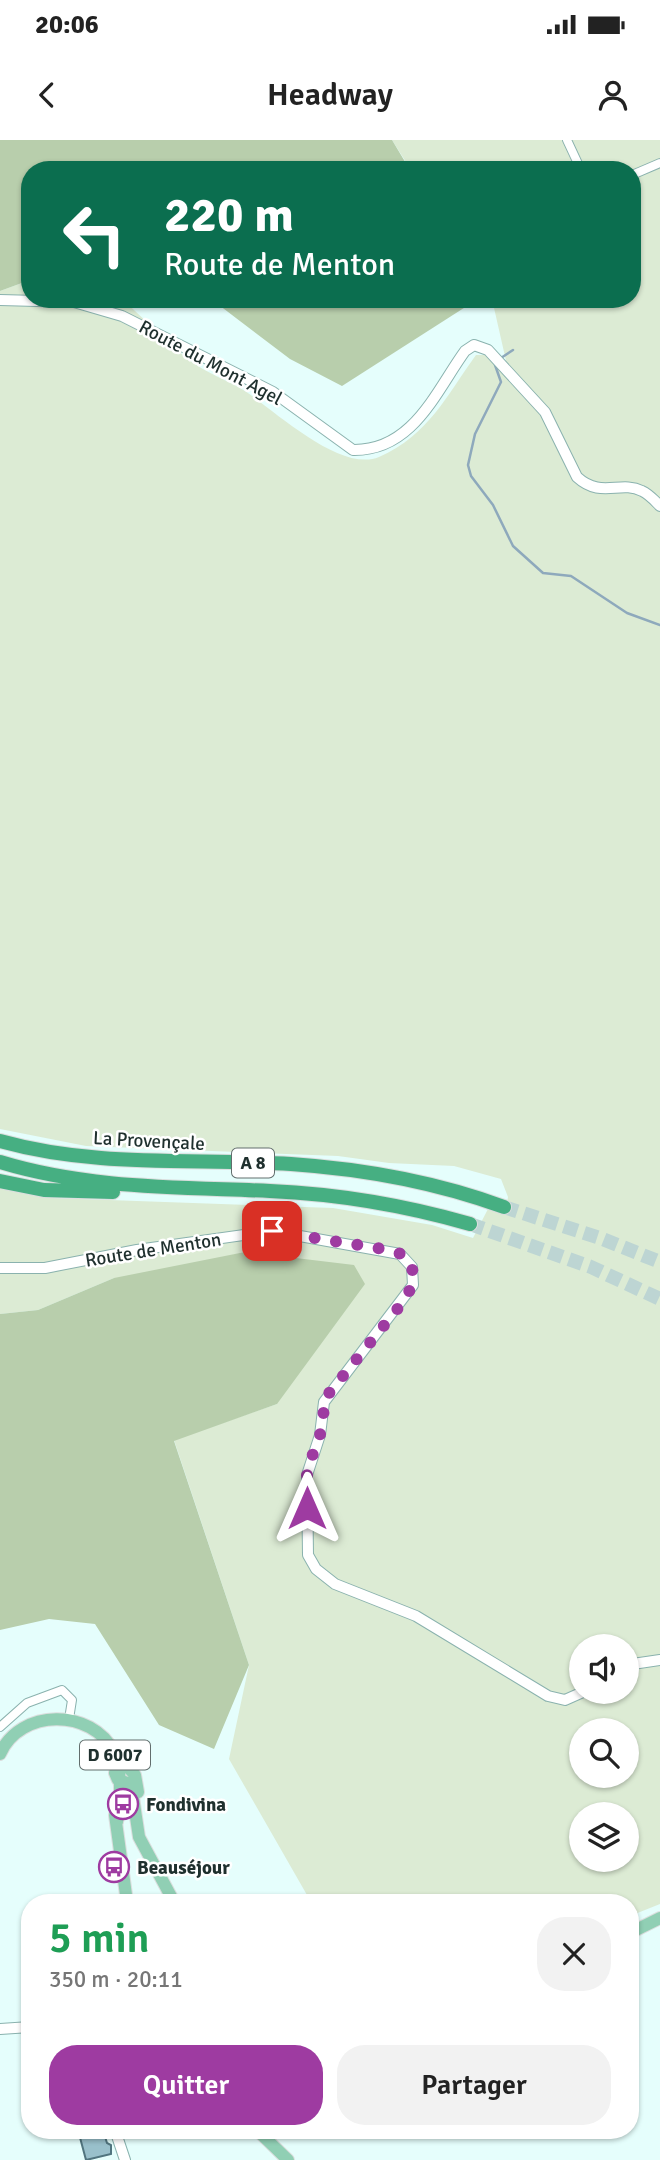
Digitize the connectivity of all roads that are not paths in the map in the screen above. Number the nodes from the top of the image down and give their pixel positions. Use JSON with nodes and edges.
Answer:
{"nodes":[{"id":1,"x":567,"y":140,"type":"edge"},
{"id":2,"x":578,"y":161,"type":"edge"},
{"id":3,"x":660,"y":163,"type":"edge"},
{"id":4,"x":641,"y":171,"type":"edge"},
{"id":5,"x":0,"y":300,"type":"edge"},
{"id":6,"x":21,"y":301,"type":"edge"},
{"id":7,"x":95,"y":308,"type":"edge"},
{"id":8,"x":660,"y":506,"type":"edge"},
{"id":9,"x":0,"y":1140,"type":"edge"},
{"id":10,"x":0,"y":1162,"type":"edge"},
{"id":11,"x":0,"y":1181,"type":"edge"},
{"id":12,"x":209,"y":1189,"type":"junction"},
{"id":13,"x":504,"y":1207,"type":"tunnel mouth"},
{"id":14,"x":470,"y":1224,"type":"tunnel mouth"},
{"id":15,"x":0,"y":1268,"type":"edge"},
{"id":16,"x":660,"y":1660,"type":"edge"},
{"id":17,"x":639,"y":1663,"type":"edge"},
{"id":18,"x":569,"y":1698,"type":"edge"},
{"id":19,"x":66,"y":1720,"type":"junction"},
{"id":20,"x":0,"y":1727,"type":"edge"},
{"id":21,"x":114,"y":1752,"type":"junction"},
{"id":22,"x":0,"y":1754,"type":"edge"},
{"id":23,"x":131,"y":1770,"type":"junction"},
{"id":24,"x":116,"y":1775,"type":"junction"},
{"id":25,"x":134,"y":1800,"type":"junction"},
{"id":26,"x":126,"y":1894,"type":"edge"},
{"id":27,"x":170,"y":1894,"type":"edge"},
{"id":28,"x":660,"y":1918,"type":"edge"},
{"id":29,"x":639,"y":1928,"type":"edge"},
{"id":30,"x":21,"y":2028,"type":"edge"},
{"id":31,"x":0,"y":2029,"type":"edge"},
{"id":32,"x":119,"y":2139,"type":"edge"},
{"id":33,"x":266,"y":2139,"type":"edge"},
{"id":34,"x":125,"y":2160,"type":"edge"},
{"id":35,"x":288,"y":2160,"type":"edge"}],
"edges":[{"from":1,"to":2,"type":"street"},
{"from":3,"to":4,"type":"street"},
{"from":5,"to":6,"type":"main road","name":"Route du Mont Agel"},
{"from":7,"to":8,"type":"main road","name":"Route du Mont Agel"},
{"from":9,"to":13,"type":"highway","name":"La Provençale","number":"A 8"},
{"from":10,"to":12,"type":"highway","number":"A 8"},
{"from":11,"to":12,"type":"highway"},
{"from":12,"to":14,"type":"highway","number":"A 8"},
{"from":15,"to":18,"type":"main road","name":"Route de Menton"},
{"from":16,"to":17,"type":"main road"},
{"from":19,"to":20,"type":"street"},
{"from":19,"to":21,"type":"main road","number":"D 6007"},
{"from":19,"to":22,"type":"main road","number":"D 6007"},
{"from":19,"to":24,"type":"main road","number":"D 6007"},
{"from":21,"to":23,"type":"main road"},
{"from":21,"to":24,"type":"main road","number":"D 6007"},
{"from":23,"to":24,"type":"main road"},
{"from":23,"to":25,"type":"main road"},
{"from":24,"to":25,"type":"main road"},
{"from":24,"to":26,"type":"main road","number":"D 6007"},
{"from":25,"to":27,"type":"main road"},
{"from":28,"to":29,"type":"main road"},
{"from":30,"to":31,"type":"main road"},
{"from":32,"to":34,"type":"main road"},
{"from":33,"to":35,"type":"main road"}]}
